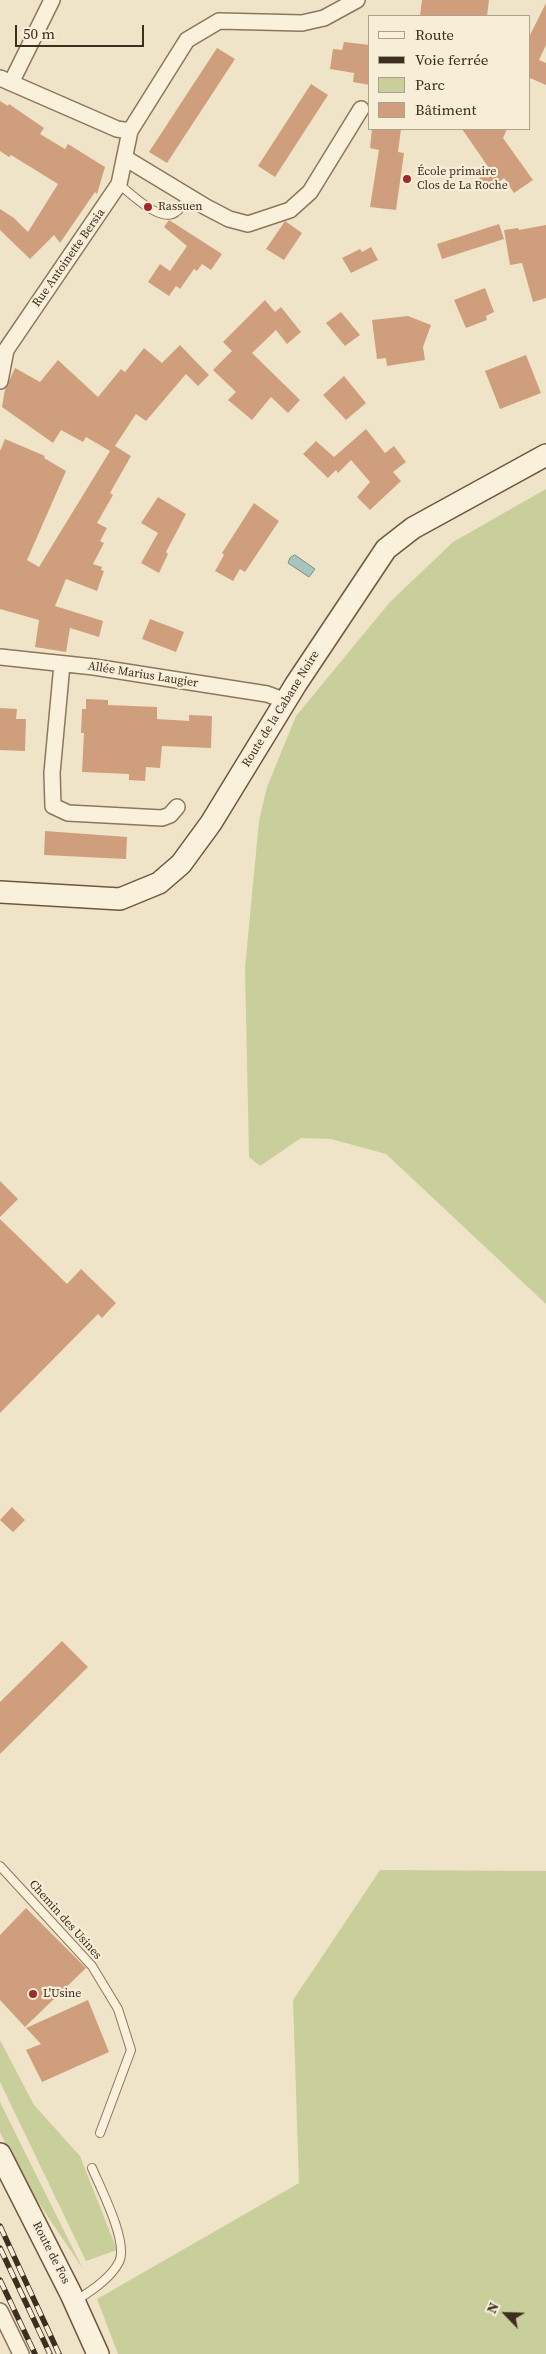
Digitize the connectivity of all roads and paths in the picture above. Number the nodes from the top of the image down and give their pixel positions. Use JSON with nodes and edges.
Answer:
{"nodes":[{"id":1,"x":52,"y":0,"type":"edge"},
{"id":2,"x":357,"y":0,"type":"edge"},
{"id":3,"x":6,"y":81,"type":"edge"},
{"id":4,"x":361,"y":109,"type":"dead end"},
{"id":5,"x":130,"y":131,"type":"junction"},
{"id":6,"x":125,"y":158,"type":"junction"},
{"id":7,"x":119,"y":184,"type":"junction"},
{"id":8,"x":188,"y":196,"type":"junction"},
{"id":9,"x":0,"y":381,"type":"edge"},
{"id":10,"x":546,"y":455,"type":"edge"},
{"id":11,"x":0,"y":657,"type":"edge"},
{"id":12,"x":62,"y":664,"type":"junction"},
{"id":13,"x":286,"y":701,"type":"junction"},
{"id":14,"x":177,"y":807,"type":"dead end"},
{"id":15,"x":0,"y":892,"type":"edge"},
{"id":16,"x":0,"y":1866,"type":"edge"},
{"id":17,"x":100,"y":2133,"type":"dead end"},
{"id":18,"x":0,"y":2154,"type":"edge"},
{"id":19,"x":92,"y":2168,"type":"dead end"},
{"id":20,"x":75,"y":2301,"type":"junction"},
{"id":21,"x":0,"y":2311,"type":"edge"},
{"id":22,"x":20,"y":2354,"type":"edge"},
{"id":23,"x":98,"y":2354,"type":"edge"}],
"edges":[{"from":1,"to":3,"type":"street"},
{"from":2,"to":5,"type":"street"},
{"from":3,"to":5,"type":"street"},
{"from":4,"to":8,"type":"street"},
{"from":5,"to":6,"type":"street","name":"Rue Antoinette Bersia"},
{"from":6,"to":7,"type":"street","name":"Rue Antoinette Bersia"},
{"from":6,"to":8,"type":"street"},
{"from":7,"to":8,"type":"lane"},
{"from":7,"to":9,"type":"street","name":"Rue Antoinette Bersia"},
{"from":10,"to":13,"type":"street","name":"Route de la Cabane Noire"},
{"from":11,"to":12,"type":"street","name":"Allée Marius Laugier"},
{"from":12,"to":13,"type":"street","name":"Allée Marius Laugier"},
{"from":12,"to":14,"type":"street"},
{"from":13,"to":15,"type":"street","name":"Route de la Cabane Noire"},
{"from":16,"to":17,"type":"lane","name":"Chemin des Usines"},
{"from":18,"to":20,"type":"street","name":"Route de Fos"},
{"from":19,"to":20,"type":"lane"},
{"from":20,"to":23,"type":"street","name":"Route de Fos"},
{"from":21,"to":22,"type":"street"}]}
